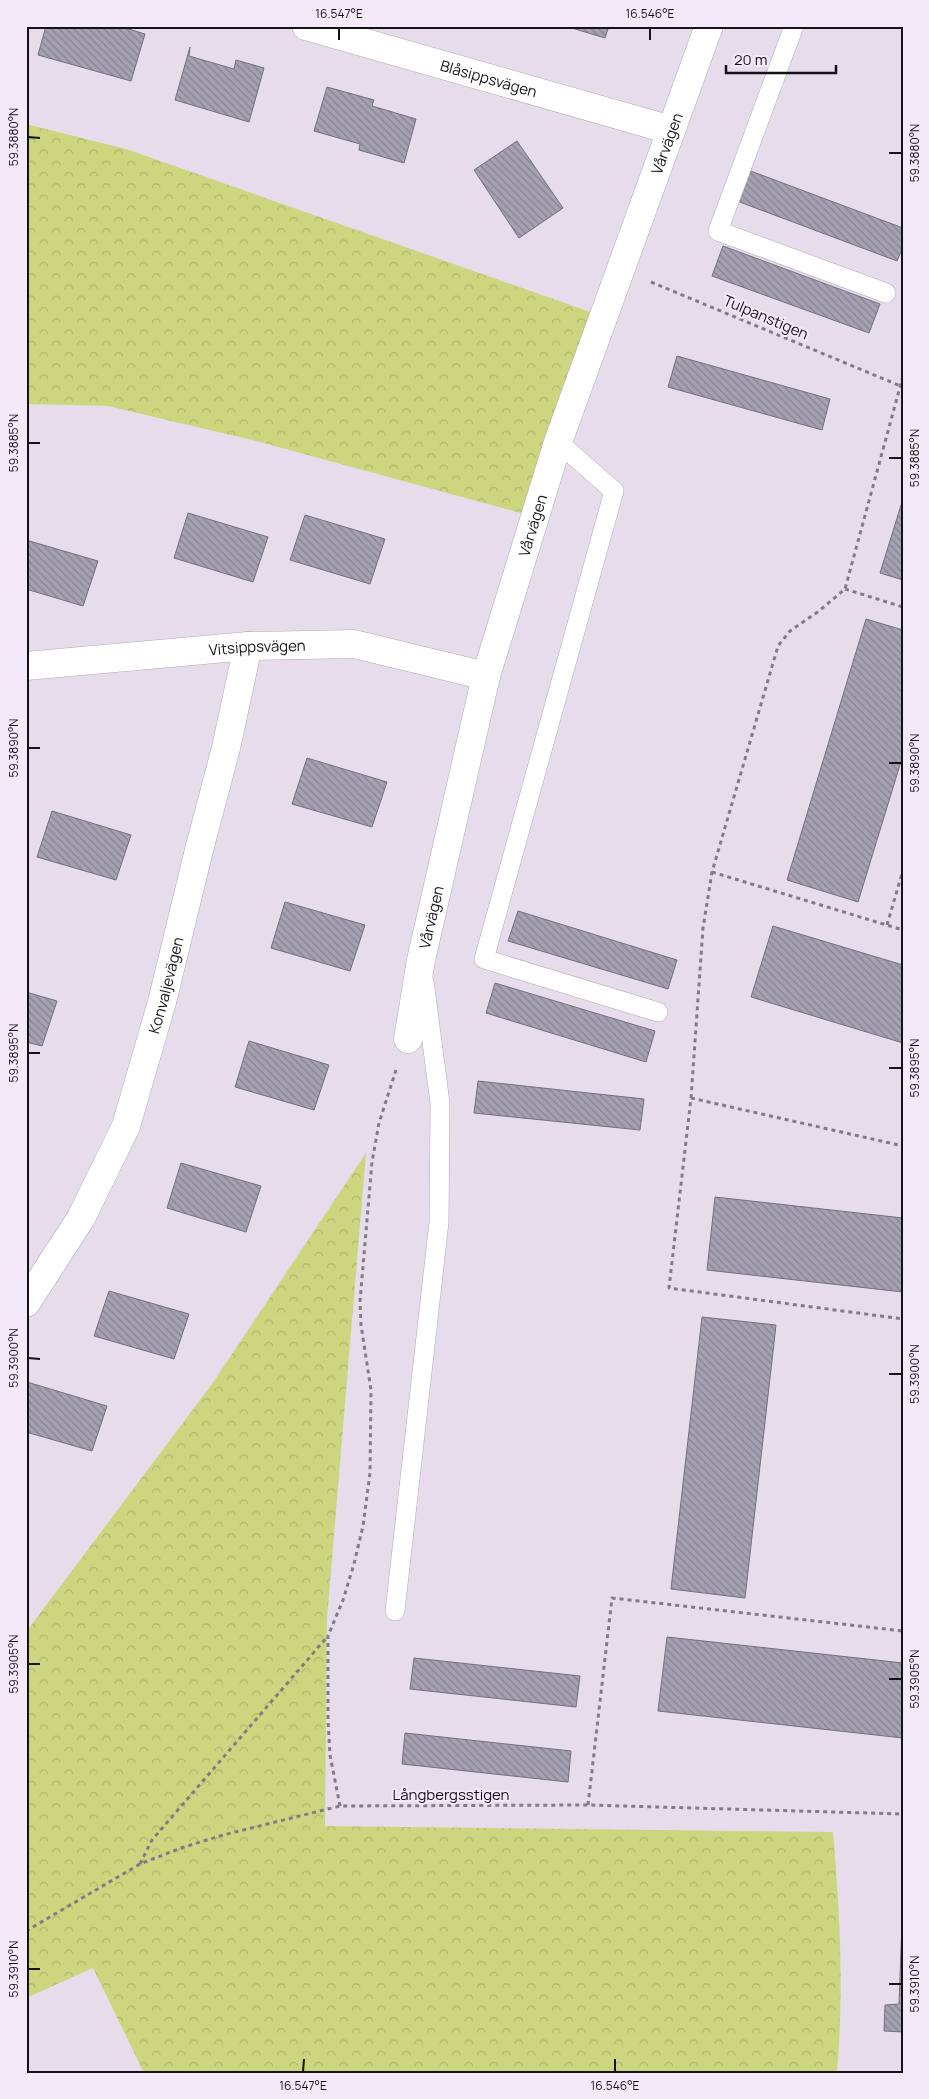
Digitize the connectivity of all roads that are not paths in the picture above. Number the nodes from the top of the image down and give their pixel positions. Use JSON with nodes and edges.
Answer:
{"nodes":[{"id":1,"x":306,"y":26,"type":"edge"},
{"id":2,"x":709,"y":26,"type":"edge"},
{"id":3,"x":794,"y":26,"type":"edge"},
{"id":4,"x":671,"y":130,"type":"junction"},
{"id":5,"x":886,"y":294,"type":"dead end"},
{"id":6,"x":558,"y":442,"type":"junction"},
{"id":7,"x":248,"y":646,"type":"junction"},
{"id":8,"x":26,"y":666,"type":"edge"},
{"id":9,"x":486,"y":676,"type":"junction"},
{"id":10,"x":421,"y":960,"type":"junction"},
{"id":11,"x":658,"y":1012,"type":"dead end"},
{"id":12,"x":408,"y":1039,"type":"road end"},
{"id":13,"x":26,"y":1303,"type":"edge"},
{"id":14,"x":395,"y":1611,"type":"dead end"}],
"edges":[{"from":1,"to":4,"type":"street","name":"Blåsippsvägen"},
{"from":2,"to":4,"type":"street","name":"Vårvägen"},
{"from":3,"to":5,"type":"lane"},
{"from":4,"to":6,"type":"street","name":"Vårvägen"},
{"from":6,"to":9,"type":"street","name":"Vårvägen"},
{"from":6,"to":11,"type":"lane"},
{"from":7,"to":8,"type":"street","name":"Vitsippsvägen"},
{"from":7,"to":9,"type":"street","name":"Vitsippsvägen"},
{"from":7,"to":13,"type":"street","name":"Konvaljevägen"},
{"from":9,"to":10,"type":"street","name":"Vårvägen"},
{"from":10,"to":12,"type":"street","name":"Vårvägen"},
{"from":10,"to":14,"type":"lane"}]}
